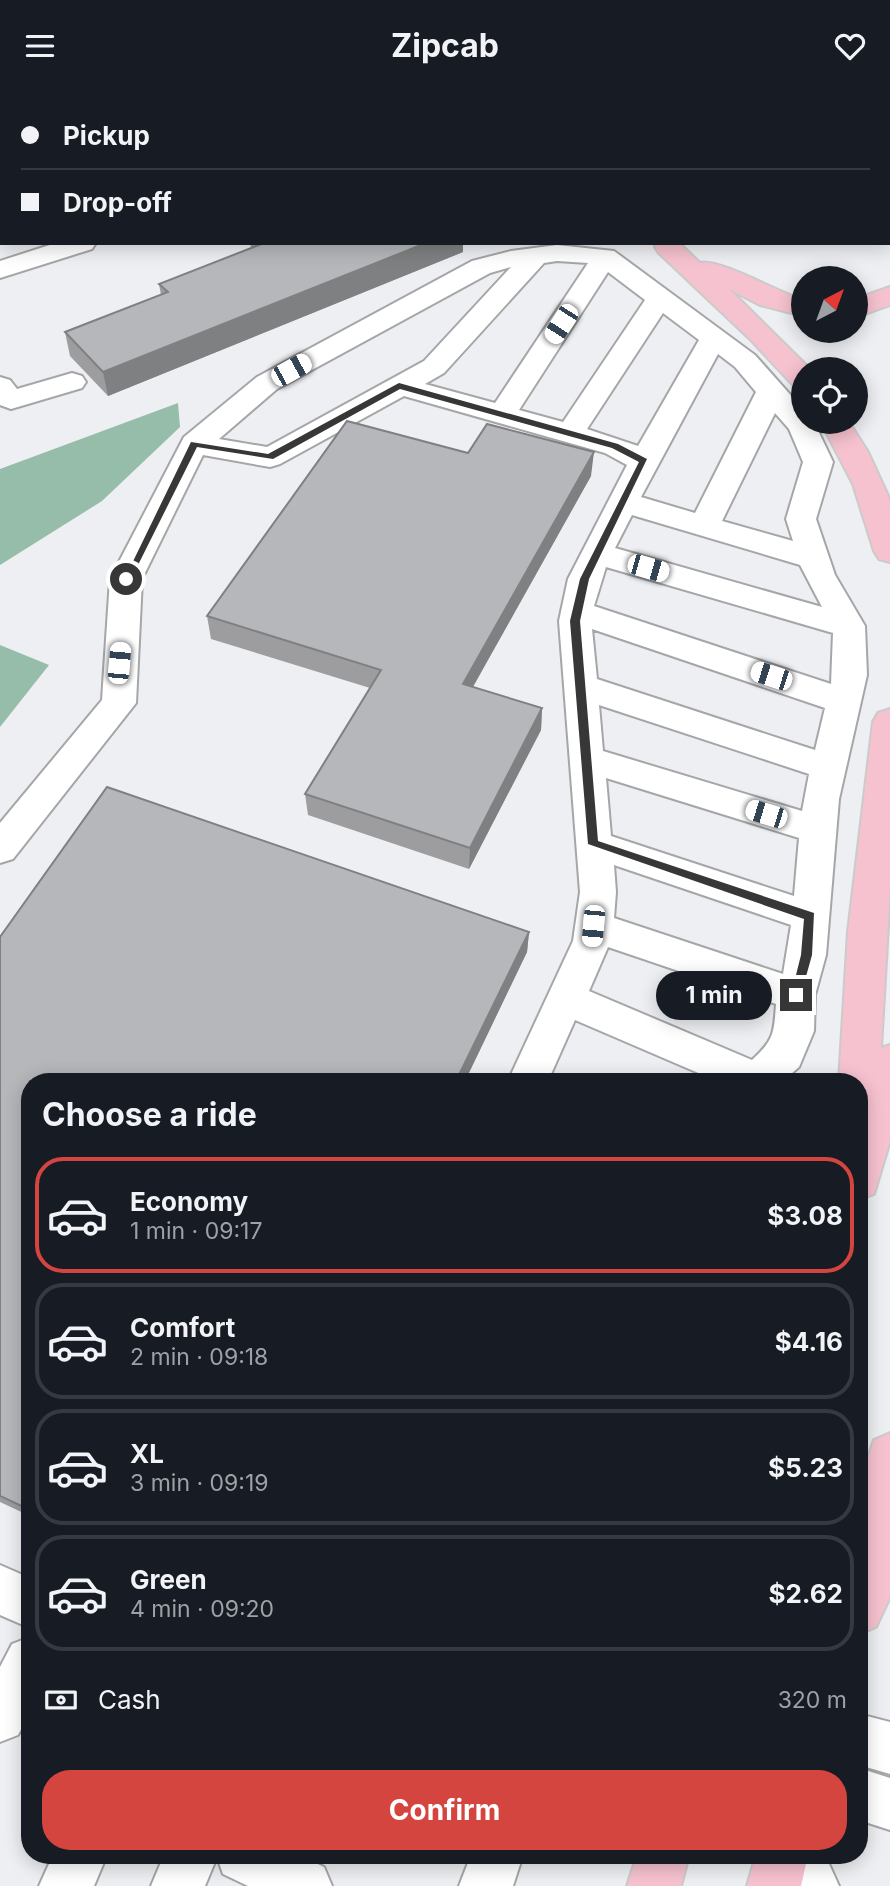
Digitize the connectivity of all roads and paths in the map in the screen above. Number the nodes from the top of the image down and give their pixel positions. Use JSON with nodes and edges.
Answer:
{"nodes":[{"id":1,"x":77,"y":245,"type":"edge"},
{"id":2,"x":665,"y":245,"type":"edge"},
{"id":3,"x":536,"y":256,"type":"junction"},
{"id":4,"x":613,"y":262,"type":"junction"},
{"id":5,"x":0,"y":270,"type":"edge"},
{"id":6,"x":890,"y":295,"type":"edge"},
{"id":7,"x":661,"y":296,"type":"junction"},
{"id":8,"x":791,"y":304,"type":"edge"},
{"id":9,"x":868,"y":304,"type":"edge"},
{"id":10,"x":714,"y":337,"type":"junction"},
{"id":11,"x":791,"y":366,"type":"edge"},
{"id":12,"x":72,"y":382,"type":"dead end"},
{"id":13,"x":0,"y":386,"type":"edge"},
{"id":14,"x":399,"y":386,"type":"junction"},
{"id":15,"x":771,"y":391,"type":"junction"},
{"id":16,"x":503,"y":412,"type":"junction"},
{"id":17,"x":570,"y":433,"type":"junction"},
{"id":18,"x":842,"y":434,"type":"edge"},
{"id":19,"x":194,"y":444,"type":"junction"},
{"id":20,"x":643,"y":461,"type":"junction"},
{"id":21,"x":623,"y":502,"type":"junction"},
{"id":22,"x":704,"y":526,"type":"junction"},
{"id":23,"x":890,"y":551,"type":"edge"},
{"id":24,"x":597,"y":554,"type":"junction"},
{"id":25,"x":814,"y":558,"type":"junction"},
{"id":26,"x":577,"y":612,"type":"junction"},
{"id":27,"x":849,"y":626,"type":"junction"},
{"id":28,"x":579,"y":687,"type":"junction"},
{"id":29,"x":843,"y":701,"type":"junction"},
{"id":30,"x":890,"y":722,"type":"edge"},
{"id":31,"x":586,"y":759,"type":"junction"},
{"id":32,"x":828,"y":767,"type":"junction"},
{"id":33,"x":818,"y":830,"type":"junction"},
{"id":34,"x":593,"y":844,"type":"junction"},
{"id":35,"x":0,"y":849,"type":"edge"},
{"id":36,"x":810,"y":916,"type":"junction"},
{"id":37,"x":593,"y":926,"type":"junction"},
{"id":38,"x":796,"y":995,"type":"junction"},
{"id":39,"x":565,"y":998,"type":"junction"},
{"id":40,"x":890,"y":1062,"type":"edge"},
{"id":41,"x":532,"y":1073,"type":"edge"},
{"id":42,"x":738,"y":1073,"type":"edge"},
{"id":43,"x":766,"y":1073,"type":"edge"},
{"id":44,"x":860,"y":1073,"type":"edge"},
{"id":45,"x":868,"y":1146,"type":"edge"},
{"id":46,"x":890,"y":1456,"type":"edge"},
{"id":47,"x":868,"y":1539,"type":"edge"},
{"id":48,"x":890,"y":1544,"type":"edge"},
{"id":49,"x":0,"y":1589,"type":"edge"},
{"id":50,"x":868,"y":1591,"type":"edge"},
{"id":51,"x":21,"y":1600,"type":"edge"},
{"id":52,"x":21,"y":1678,"type":"edge"},
{"id":53,"x":0,"y":1717,"type":"edge"},
{"id":54,"x":868,"y":1742,"type":"edge"},
{"id":55,"x":890,"y":1748,"type":"edge"},
{"id":56,"x":868,"y":1797,"type":"edge"},
{"id":57,"x":890,"y":1804,"type":"edge"},
{"id":58,"x":77,"y":1864,"type":"edge"},
{"id":59,"x":187,"y":1864,"type":"edge"},
{"id":60,"x":260,"y":1864,"type":"edge"},
{"id":61,"x":494,"y":1864,"type":"edge"},
{"id":62,"x":660,"y":1864,"type":"edge"},
{"id":63,"x":780,"y":1864,"type":"edge"},
{"id":64,"x":801,"y":1864,"type":"edge"},
{"id":65,"x":66,"y":1886,"type":"edge"},
{"id":66,"x":178,"y":1886,"type":"edge"},
{"id":67,"x":305,"y":1886,"type":"edge"},
{"id":68,"x":486,"y":1886,"type":"edge"},
{"id":69,"x":654,"y":1886,"type":"edge"},
{"id":70,"x":774,"y":1886,"type":"edge"},
{"id":71,"x":812,"y":1886,"type":"edge"}],
"edges":[{"from":1,"to":5,"type":"lane"},
{"from":2,"to":4,"type":"lane"},
{"from":2,"to":8,"type":"highway"},
{"from":2,"to":11,"type":"highway"},
{"from":3,"to":4,"type":"lane"},
{"from":3,"to":14,"type":"lane"},
{"from":3,"to":19,"type":"lane"},
{"from":4,"to":7,"type":"lane"},
{"from":4,"to":16,"type":"lane"},
{"from":6,"to":9,"type":"highway"},
{"from":7,"to":10,"type":"lane"},
{"from":7,"to":17,"type":"lane"},
{"from":10,"to":15,"type":"lane"},
{"from":10,"to":20,"type":"lane"},
{"from":12,"to":13,"type":"lane"},
{"from":14,"to":16,"type":"lane"},
{"from":14,"to":19,"type":"lane"},
{"from":15,"to":22,"type":"lane"},
{"from":15,"to":25,"type":"lane"},
{"from":16,"to":17,"type":"lane"},
{"from":17,"to":20,"type":"lane"},
{"from":18,"to":23,"type":"highway"},
{"from":19,"to":35,"type":"lane"},
{"from":20,"to":21,"type":"lane"},
{"from":21,"to":22,"type":"lane"},
{"from":21,"to":24,"type":"lane"},
{"from":22,"to":25,"type":"lane"},
{"from":24,"to":26,"type":"lane"},
{"from":24,"to":27,"type":"lane"},
{"from":25,"to":27,"type":"lane"},
{"from":26,"to":28,"type":"lane"},
{"from":26,"to":29,"type":"lane"},
{"from":27,"to":29,"type":"lane"},
{"from":28,"to":31,"type":"lane"},
{"from":28,"to":32,"type":"lane"},
{"from":29,"to":32,"type":"lane"},
{"from":30,"to":44,"type":"highway"},
{"from":31,"to":33,"type":"lane"},
{"from":31,"to":34,"type":"lane"},
{"from":32,"to":33,"type":"lane"},
{"from":33,"to":36,"type":"lane"},
{"from":34,"to":36,"type":"lane"},
{"from":34,"to":37,"type":"lane"},
{"from":36,"to":38,"type":"lane"},
{"from":37,"to":38,"type":"lane"},
{"from":37,"to":39,"type":"lane"},
{"from":38,"to":43,"type":"lane"},
{"from":39,"to":41,"type":"lane"},
{"from":39,"to":42,"type":"lane"},
{"from":40,"to":45,"type":"highway"},
{"from":46,"to":47,"type":"highway"},
{"from":48,"to":50,"type":"highway"},
{"from":49,"to":51,"type":"lane"},
{"from":52,"to":53,"type":"lane"},
{"from":54,"to":55,"type":"lane"},
{"from":56,"to":57,"type":"lane"},
{"from":58,"to":65,"type":"lane"},
{"from":59,"to":66,"type":"lane"},
{"from":60,"to":67,"type":"lane"},
{"from":61,"to":68,"type":"lane"},
{"from":62,"to":69,"type":"highway"},
{"from":63,"to":70,"type":"highway"},
{"from":64,"to":71,"type":"lane"}]}
